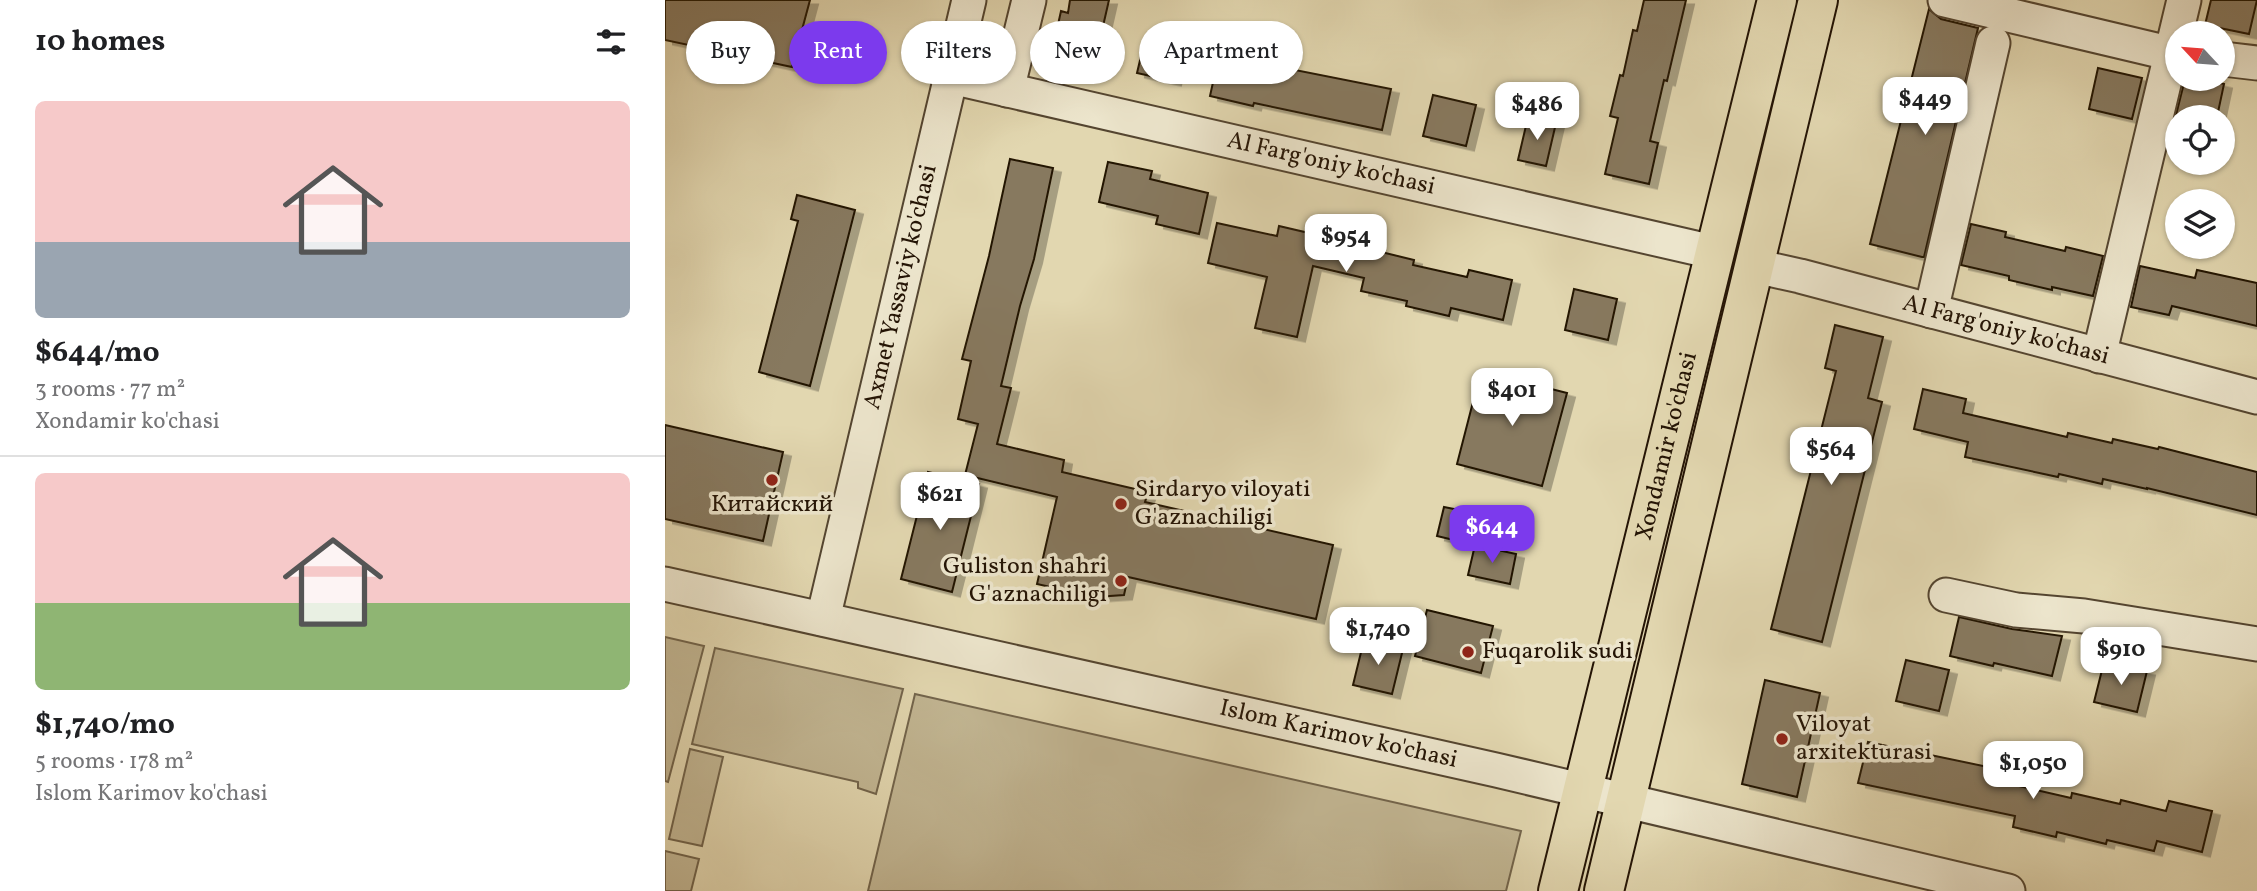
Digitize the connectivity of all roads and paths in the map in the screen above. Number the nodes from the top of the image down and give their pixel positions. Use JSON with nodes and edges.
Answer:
{"nodes":[{"id":1,"x":969,"y":0,"type":"edge"},
{"id":2,"x":1029,"y":0,"type":"edge"},
{"id":3,"x":1777,"y":0,"type":"edge"},
{"id":4,"x":1818,"y":0,"type":"edge"},
{"id":5,"x":1945,"y":0,"type":"edge"},
{"id":6,"x":2184,"y":0,"type":"edge"},
{"id":7,"x":964,"y":21,"type":"edge"},
{"id":8,"x":2180,"y":21,"type":"edge"},
{"id":9,"x":1993,"y":43,"type":"dead end"},
{"id":10,"x":2165,"y":53,"type":"edge"},
{"id":11,"x":2235,"y":61,"type":"edge"},
{"id":12,"x":2257,"y":62,"type":"edge"},
{"id":13,"x":949,"y":84,"type":"edge"},
{"id":14,"x":981,"y":84,"type":"edge"},
{"id":15,"x":1007,"y":90,"type":"junction"},
{"id":16,"x":2165,"y":91,"type":"edge"},
{"id":17,"x":1713,"y":252,"type":"junction"},
{"id":18,"x":1755,"y":266,"type":"junction"},
{"id":19,"x":1931,"y":311,"type":"junction"},
{"id":20,"x":2099,"y":356,"type":"junction"},
{"id":21,"x":2257,"y":397,"type":"edge"},
{"id":22,"x":665,"y":584,"type":"edge"},
{"id":23,"x":1946,"y":595,"type":"dead end"},
{"id":24,"x":823,"y":619,"type":"junction"},
{"id":25,"x":2257,"y":644,"type":"edge"},
{"id":26,"x":1583,"y":791,"type":"junction"},
{"id":27,"x":1626,"y":801,"type":"junction"},
{"id":28,"x":1558,"y":891,"type":"edge"},
{"id":29,"x":1605,"y":891,"type":"edge"},
{"id":30,"x":2008,"y":891,"type":"edge"}],
"edges":[{"from":1,"to":7,"type":"street","name":"Axmet Yassaviy ko'chasi"},
{"from":2,"to":15,"type":"street"},
{"from":3,"to":17,"type":"main road","name":"Xondamir ko'chasi"},
{"from":4,"to":18,"type":"main road","name":"Xondamir ko'chasi"},
{"from":5,"to":10,"type":"street"},
{"from":6,"to":8,"type":"street"},
{"from":9,"to":19,"type":"street"},
{"from":11,"to":12,"type":"street"},
{"from":13,"to":24,"type":"street","name":"Axmet Yassaviy ko'chasi"},
{"from":14,"to":15,"type":"street","name":"Al Farg'oniy ko'chasi"},
{"from":15,"to":17,"type":"street","name":"Al Farg'oniy ko'chasi"},
{"from":16,"to":20,"type":"street"},
{"from":17,"to":26,"type":"main road","name":"Xondamir ko'chasi"},
{"from":18,"to":19,"type":"street","name":"Al Farg'oniy ko'chasi"},
{"from":18,"to":27,"type":"main road","name":"Xondamir ko'chasi"},
{"from":19,"to":20,"type":"street","name":"Al Farg'oniy ko'chasi"},
{"from":20,"to":21,"type":"street","name":"Al Farg'oniy ko'chasi"},
{"from":22,"to":24,"type":"street","name":"Islom Karimov ko'chasi"},
{"from":23,"to":25,"type":"street"},
{"from":24,"to":26,"type":"street","name":"Islom Karimov ko'chasi"},
{"from":26,"to":27,"type":"street","name":"Islom Karimov ko'chasi"},
{"from":26,"to":28,"type":"main road","name":"Xondamir ko'chasi"},
{"from":27,"to":29,"type":"main road","name":"Xondamir ko'chasi"},
{"from":27,"to":30,"type":"street","name":"Islom Karimov ko'chasi"}]}
